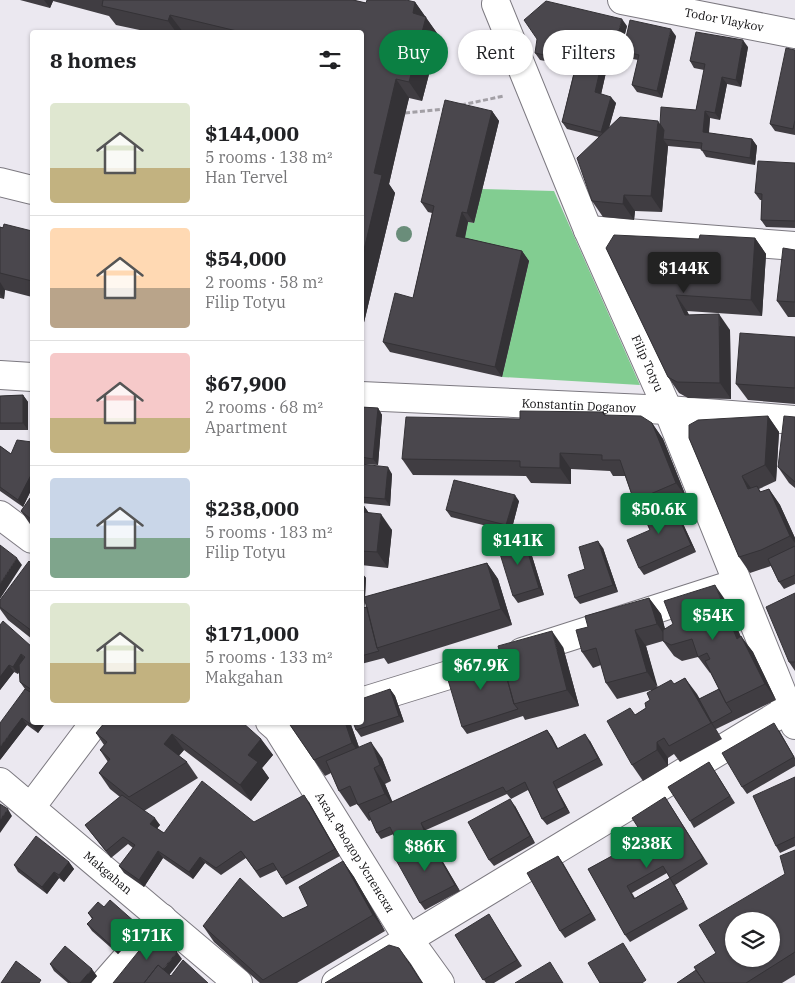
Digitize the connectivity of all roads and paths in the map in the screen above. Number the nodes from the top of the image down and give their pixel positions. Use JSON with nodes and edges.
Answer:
{"nodes":[{"id":1,"x":622,"y":0,"type":"edge"},
{"id":2,"x":496,"y":4,"type":"dead end"},
{"id":3,"x":795,"y":34,"type":"edge"},
{"id":4,"x":531,"y":90,"type":"junction"},
{"id":5,"x":459,"y":106,"type":"edge"},
{"id":6,"x":450,"y":108,"type":"edge"},
{"id":7,"x":405,"y":112,"type":"edge"},
{"id":8,"x":0,"y":182,"type":"edge"},
{"id":9,"x":30,"y":190,"type":"edge"},
{"id":10,"x":588,"y":230,"type":"junction"},
{"id":11,"x":795,"y":246,"type":"edge"},
{"id":12,"x":0,"y":375,"type":"edge"},
{"id":13,"x":30,"y":377,"type":"edge"},
{"id":14,"x":364,"y":396,"type":"edge"},
{"id":15,"x":668,"y":410,"type":"junction"},
{"id":16,"x":795,"y":420,"type":"edge"},
{"id":17,"x":0,"y":515,"type":"edge"},
{"id":18,"x":30,"y":538,"type":"edge"},
{"id":19,"x":737,"y":583,"type":"junction"},
{"id":20,"x":364,"y":701,"type":"edge"},
{"id":21,"x":793,"y":713,"type":"edge"},
{"id":22,"x":93,"y":725,"type":"edge"},
{"id":23,"x":282,"y":725,"type":"edge"},
{"id":24,"x":0,"y":782,"type":"edge"},
{"id":25,"x":31,"y":807,"type":"junction"},
{"id":26,"x":162,"y":918,"type":"junction"},
{"id":27,"x":409,"y":940,"type":"junction"},
{"id":28,"x":105,"y":983,"type":"edge"},
{"id":29,"x":238,"y":983,"type":"edge"},
{"id":30,"x":336,"y":983,"type":"edge"},
{"id":31,"x":440,"y":983,"type":"edge"}],
"edges":[{"from":1,"to":3,"type":"street","name":"Todor Vlaykov"},
{"from":2,"to":4,"type":"street","name":"Filip Totyu"},
{"from":4,"to":5,"type":"path"},
{"from":4,"to":10,"type":"street","name":"Filip Totyu"},
{"from":6,"to":7,"type":"path"},
{"from":8,"to":9,"type":"street"},
{"from":10,"to":11,"type":"street"},
{"from":10,"to":15,"type":"street","name":"Filip Totyu"},
{"from":12,"to":13,"type":"street"},
{"from":14,"to":15,"type":"street","name":"Konstantin Doganov"},
{"from":15,"to":16,"type":"street","name":"Konstantin Doganov"},
{"from":15,"to":19,"type":"street","name":"Filip Totyu"},
{"from":17,"to":18,"type":"street"},
{"from":19,"to":20,"type":"street"},
{"from":19,"to":21,"type":"street","name":"Filip Totyu"},
{"from":21,"to":27,"type":"street"},
{"from":22,"to":25,"type":"street"},
{"from":23,"to":27,"type":"street","name":"Акад. Фьодор Успенски"},
{"from":24,"to":25,"type":"street","name":"Makgahan"},
{"from":25,"to":26,"type":"street","name":"Makgahan"},
{"from":26,"to":28,"type":"street"},
{"from":26,"to":29,"type":"street","name":"Makgahan"},
{"from":27,"to":30,"type":"street"},
{"from":27,"to":31,"type":"street","name":"Акад. Фьодор Успенски"}]}
